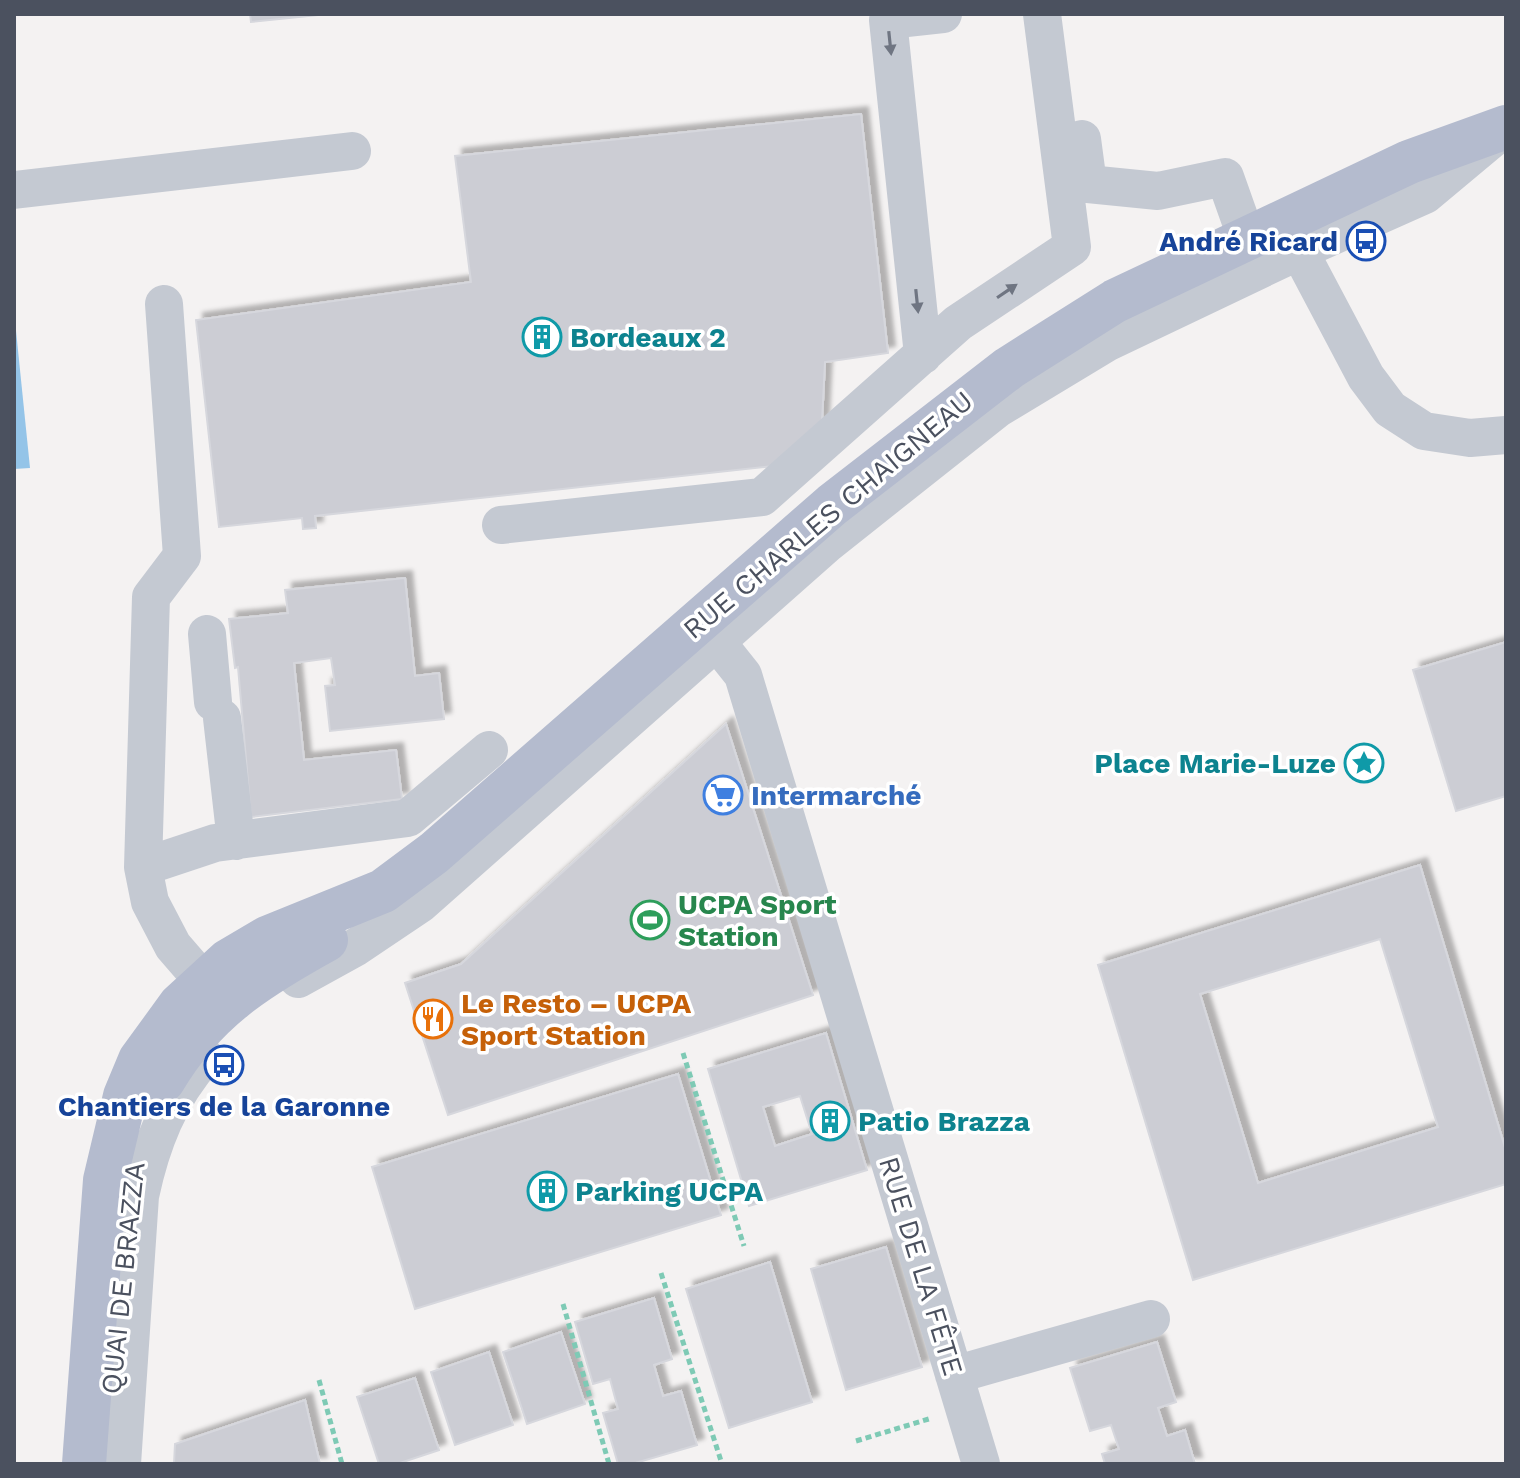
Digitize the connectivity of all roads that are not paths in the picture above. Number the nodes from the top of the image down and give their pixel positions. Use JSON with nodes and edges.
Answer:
{"nodes":[{"id":1,"x":943,"y":14,"type":"edge"},
{"id":2,"x":1044,"y":14,"type":"edge"},
{"id":3,"x":1506,"y":127,"type":"edge"},
{"id":4,"x":352,"y":151,"type":"dead end"},
{"id":5,"x":14,"y":190,"type":"edge"},
{"id":6,"x":1242,"y":225,"type":"junction"},
{"id":7,"x":1296,"y":245,"type":"junction"},
{"id":8,"x":164,"y":304,"type":"dead end"},
{"id":9,"x":923,"y":355,"type":"junction"},
{"id":10,"x":1506,"y":435,"type":"edge"},
{"id":11,"x":501,"y":525,"type":"dead end"},
{"id":12,"x":708,"y":632,"type":"junction"},
{"id":13,"x":148,"y":671,"type":"junction"},
{"id":14,"x":489,"y":750,"type":"dead end"},
{"id":15,"x":236,"y":841,"type":"junction"},
{"id":16,"x":143,"y":867,"type":"junction"},
{"id":17,"x":206,"y":987,"type":"junction"},
{"id":18,"x":1151,"y":1319,"type":"dead end"},
{"id":19,"x":959,"y":1392,"type":"junction"},
{"id":20,"x":73,"y":1464,"type":"edge"},
{"id":21,"x":84,"y":1464,"type":"edge"},
{"id":22,"x":106,"y":1464,"type":"edge"},
{"id":23,"x":122,"y":1464,"type":"edge"},
{"id":24,"x":981,"y":1464,"type":"edge"}],
"edges":[{"from":1,"to":9,"type":"street","one_way":true},
{"from":2,"to":6,"type":"street"},
{"from":9,"to":2,"type":"street","one_way":true},
{"from":3,"to":6,"type":"street"},
{"from":3,"to":7,"type":"main road","name":"RUE CHARLES CHAIGNEAU"},
{"from":3,"to":12,"type":"main road","name":"RUE CHARLES CHAIGNEAU"},
{"from":4,"to":5,"type":"street"},
{"from":6,"to":17,"type":"street"},
{"from":7,"to":10,"type":"street"},
{"from":7,"to":12,"type":"main road","name":"RUE CHARLES CHAIGNEAU"},
{"from":8,"to":13,"type":"street"},
{"from":9,"to":11,"type":"street"},
{"from":12,"to":17,"type":"main road","name":"RUE CHARLES CHAIGNEAU"},
{"from":12,"to":19,"type":"street","name":"RUE DE LA FÊTE"},
{"from":12,"to":23,"type":"street"},
{"from":13,"to":15,"type":"street"},
{"from":13,"to":16,"type":"street"},
{"from":14,"to":15,"type":"street"},
{"from":15,"to":16,"type":"street"},
{"from":16,"to":17,"type":"street"},
{"from":17,"to":20,"type":"street"},
{"from":17,"to":21,"type":"main road","name":"QUAI DE BRAZZA"},
{"from":17,"to":22,"type":"main road","name":"QUAI DE BRAZZA"},
{"from":18,"to":19,"type":"street"},
{"from":19,"to":24,"type":"street","name":"RUE DE LA FÊTE"}]}
